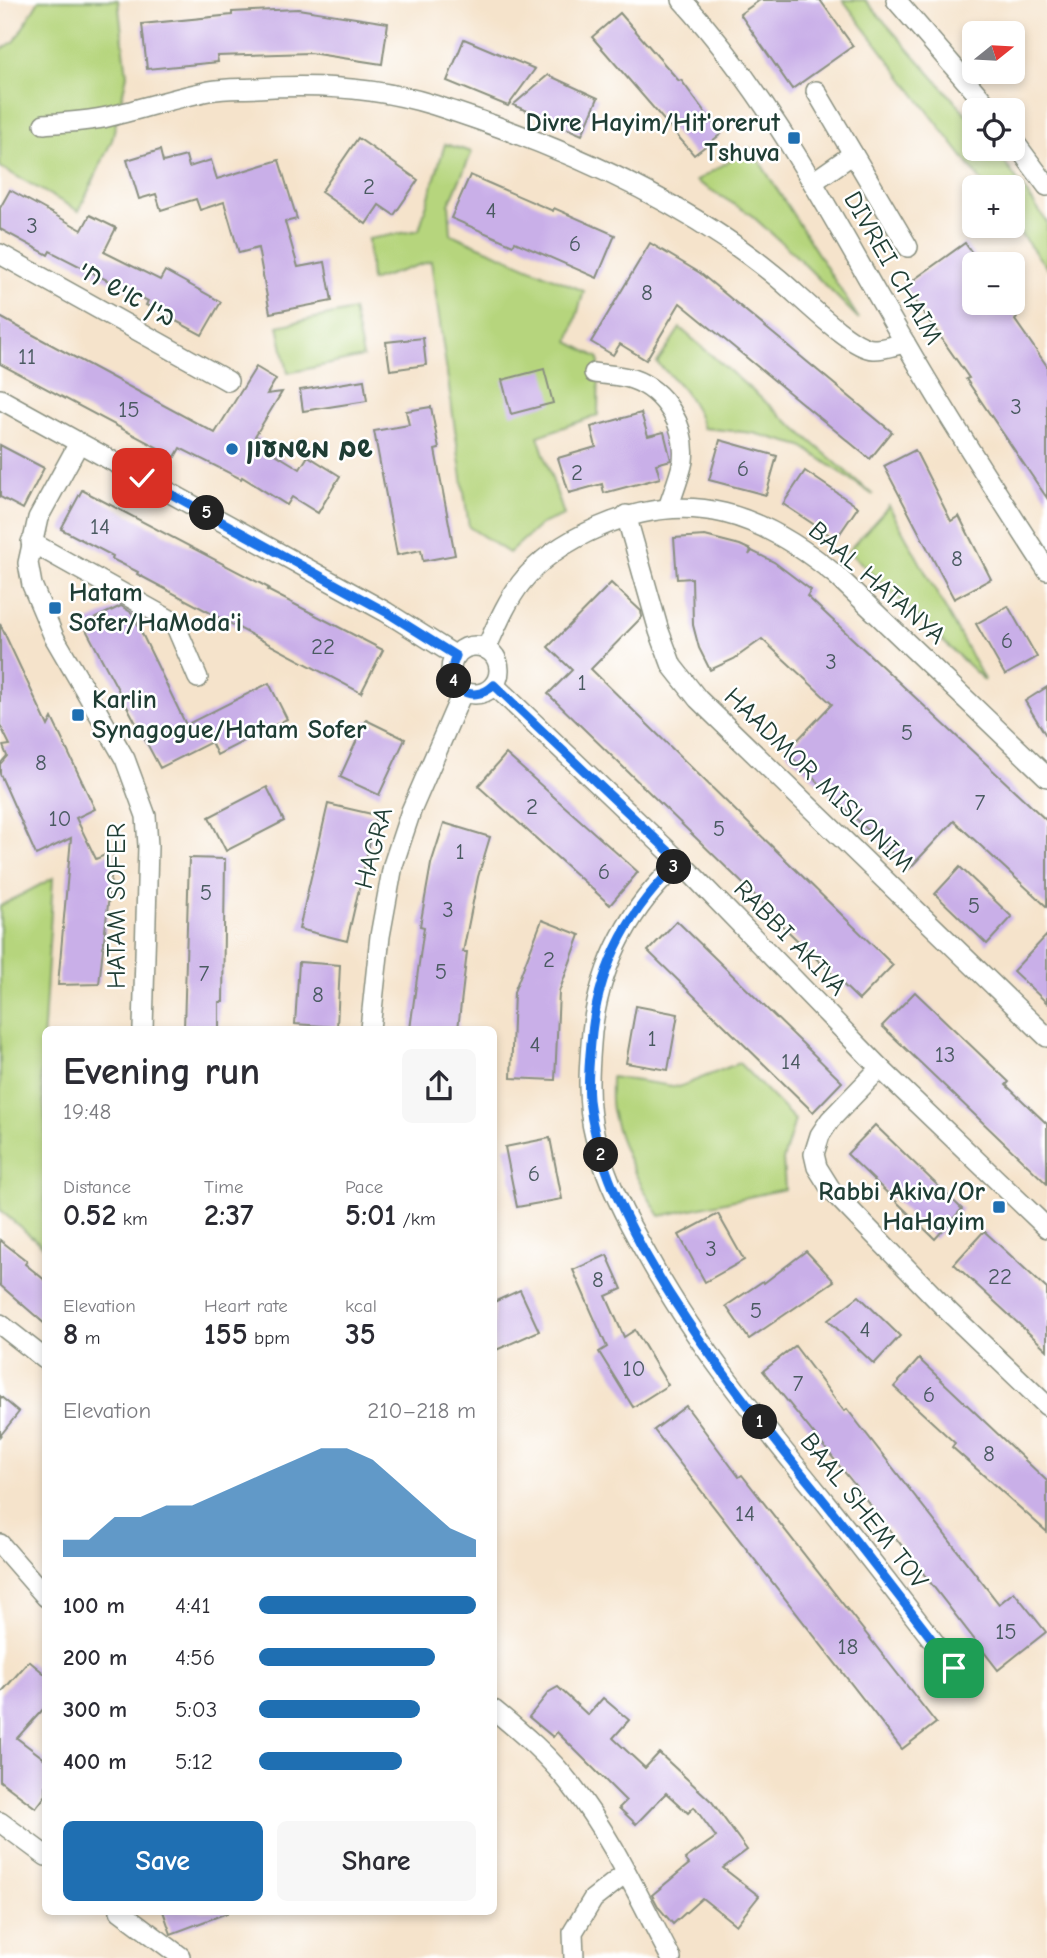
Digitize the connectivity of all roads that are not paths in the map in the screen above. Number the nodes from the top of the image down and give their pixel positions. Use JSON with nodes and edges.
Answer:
{"nodes":[{"id":1,"x":682,"y":0,"type":"edge"},
{"id":2,"x":896,"y":0,"type":"edge"},
{"id":3,"x":816,"y":91,"type":"dead end"},
{"id":4,"x":981,"y":98,"type":"edge"},
{"id":5,"x":44,"y":124,"type":"dead end"},
{"id":6,"x":853,"y":154,"type":"junction"},
{"id":7,"x":1025,"y":156,"type":"edge"},
{"id":8,"x":813,"y":182,"type":"junction"},
{"id":9,"x":1047,"y":186,"type":"edge"},
{"id":10,"x":908,"y":247,"type":"dead end"},
{"id":11,"x":0,"y":254,"type":"edge"},
{"id":12,"x":905,"y":343,"type":"junction"},
{"id":13,"x":594,"y":373,"type":"dead end"},
{"id":14,"x":228,"y":381,"type":"dead end"},
{"id":15,"x":0,"y":399,"type":"edge"},
{"id":16,"x":79,"y":443,"type":"junction"},
{"id":17,"x":668,"y":508,"type":"junction"},
{"id":18,"x":626,"y":515,"type":"junction"},
{"id":19,"x":31,"y":542,"type":"junction"},
{"id":20,"x":1047,"y":570,"type":"edge"},
{"id":21,"x":486,"y":649,"type":"junction"},
{"id":22,"x":456,"y":656,"type":"junction"},
{"id":23,"x":198,"y":678,"type":"dead end"},
{"id":24,"x":494,"y":685,"type":"junction"},
{"id":25,"x":463,"y":691,"type":"junction"},
{"id":26,"x":1047,"y":777,"type":"edge"},
{"id":27,"x":680,"y":862,"type":"junction"},
{"id":28,"x":143,"y":1026,"type":"edge"},
{"id":29,"x":370,"y":1026,"type":"edge"},
{"id":30,"x":1047,"y":1037,"type":"edge"},
{"id":31,"x":880,"y":1068,"type":"junction"},
{"id":32,"x":1047,"y":1228,"type":"edge"},
{"id":33,"x":0,"y":1324,"type":"edge"},
{"id":34,"x":42,"y":1357,"type":"edge"},
{"id":35,"x":1047,"y":1406,"type":"edge"},
{"id":36,"x":0,"y":1544,"type":"edge"},
{"id":37,"x":42,"y":1592,"type":"edge"},
{"id":38,"x":954,"y":1668,"type":"dead end"},
{"id":39,"x":497,"y":1713,"type":"edge"},
{"id":40,"x":0,"y":1822,"type":"edge"},
{"id":41,"x":42,"y":1853,"type":"edge"},
{"id":42,"x":625,"y":1874,"type":"junction"},
{"id":43,"x":125,"y":1915,"type":"edge"},
{"id":44,"x":180,"y":1956,"type":"dead end"},
{"id":45,"x":574,"y":1958,"type":"edge"},
{"id":46,"x":671,"y":1958,"type":"edge"}],
"edges":[{"from":1,"to":8,"type":"street","name":"DIVREI CHAIM"},
{"from":2,"to":4,"type":"street"},
{"from":3,"to":6,"type":"street"},
{"from":5,"to":12,"type":"street"},
{"from":6,"to":8,"type":"street"},
{"from":6,"to":10,"type":"street"},
{"from":7,"to":9,"type":"street"},
{"from":8,"to":12,"type":"street","name":"DIVREI CHAIM"},
{"from":11,"to":14,"type":"street","name":"בין איש חי"},
{"from":12,"to":20,"type":"street","name":"DIVREI CHAIM"},
{"from":13,"to":17,"type":"street"},
{"from":15,"to":16,"type":"street"},
{"from":16,"to":19,"type":"street","name":"HATAM SOFER"},
{"from":16,"to":22,"type":"street"},
{"from":17,"to":18,"type":"street","name":"BAAL HATANYA"},
{"from":17,"to":26,"type":"street","name":"BAAL HATANYA"},
{"from":18,"to":21,"type":"street","name":"BAAL HATANYA"},
{"from":18,"to":30,"type":"street","name":"HAADMOR MISLONIM"},
{"from":19,"to":23,"type":"street"},
{"from":19,"to":28,"type":"street","name":"HATAM SOFER"},
{"from":21,"to":22,"type":"street"},
{"from":21,"to":24,"type":"street"},
{"from":22,"to":25,"type":"street"},
{"from":24,"to":25,"type":"street"},
{"from":24,"to":27,"type":"street","name":"RABBI AKIVA"},
{"from":25,"to":29,"type":"street","name":"HAGRA"},
{"from":27,"to":31,"type":"street","name":"RABBI AKIVA"},
{"from":27,"to":38,"type":"street","name":"BAAL SHEM TOV"},
{"from":31,"to":32,"type":"street","name":"RABBI AKIVA"},
{"from":31,"to":35,"type":"street"},
{"from":33,"to":34,"type":"street"},
{"from":36,"to":37,"type":"street"},
{"from":39,"to":42,"type":"street"},
{"from":40,"to":41,"type":"street"},
{"from":42,"to":45,"type":"street"},
{"from":42,"to":46,"type":"street"},
{"from":43,"to":44,"type":"street"}]}
